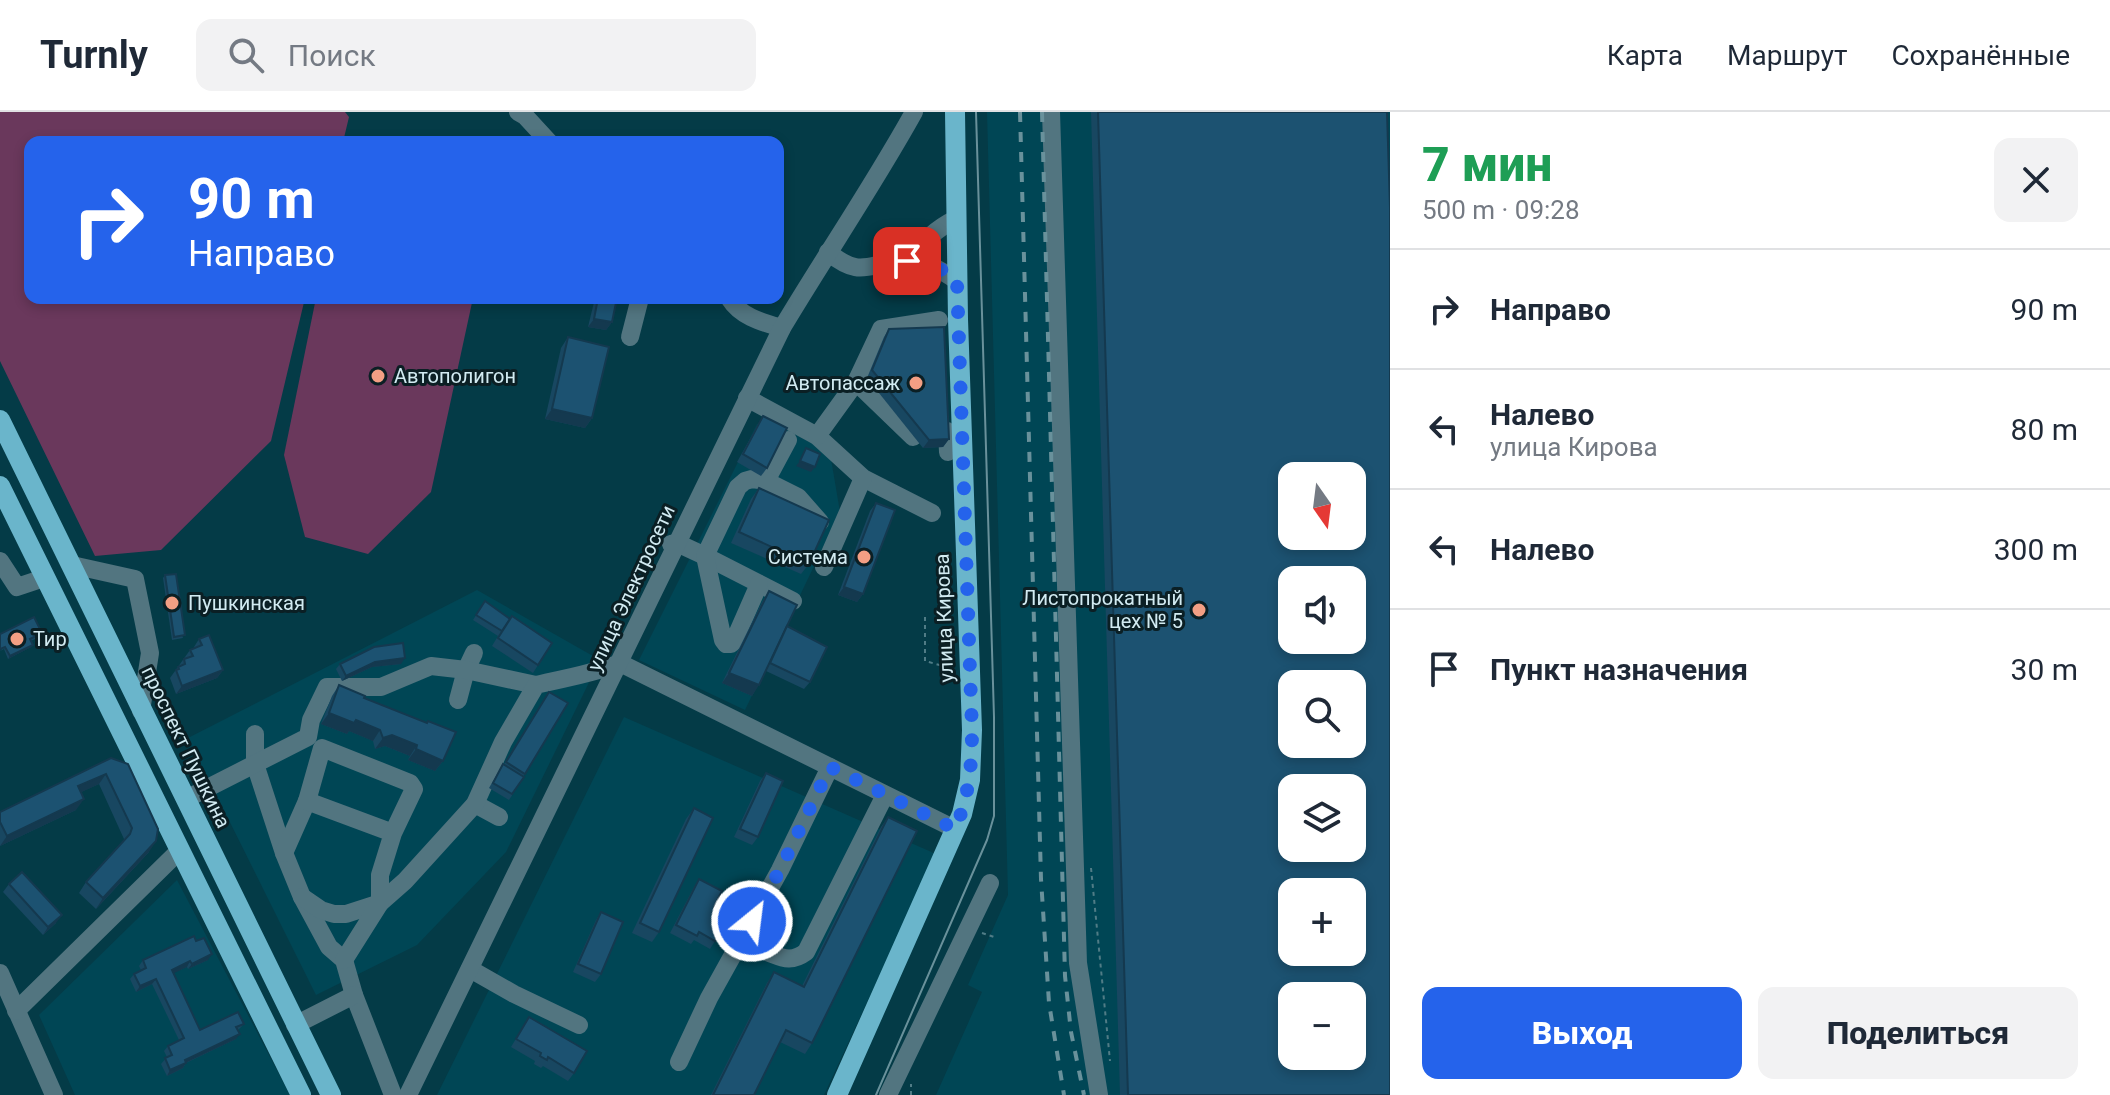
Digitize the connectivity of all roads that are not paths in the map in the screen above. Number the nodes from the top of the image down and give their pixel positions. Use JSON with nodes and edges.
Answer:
{"nodes":[{"id":1,"x":914,"y":112,"type":"edge"},
{"id":2,"x":955,"y":112,"type":"edge"},
{"id":3,"x":1051,"y":112,"type":"edge"},
{"id":4,"x":523,"y":113,"type":"edge"},
{"id":5,"x":544,"y":136,"type":"edge"},
{"id":6,"x":956,"y":219,"type":"junction"},
{"id":7,"x":828,"y":252,"type":"junction"},
{"id":8,"x":907,"y":261,"type":"junction"},
{"id":9,"x":957,"y":281,"type":"junction"},
{"id":10,"x":638,"y":304,"type":"edge"},
{"id":11,"x":732,"y":304,"type":"edge"},
{"id":12,"x":782,"y":328,"type":"junction"},
{"id":13,"x":944,"y":332,"type":"junction"},
{"id":14,"x":630,"y":337,"type":"dead end"},
{"id":15,"x":856,"y":382,"type":"junction"},
{"id":16,"x":747,"y":398,"type":"junction"},
{"id":17,"x":0,"y":420,"type":"edge"},
{"id":18,"x":954,"y":431,"type":"junction"},
{"id":19,"x":817,"y":436,"type":"junction"},
{"id":20,"x":913,"y":437,"type":"dead end"},
{"id":21,"x":788,"y":440,"type":"edge"},
{"id":22,"x":948,"y":452,"type":"dead end"},
{"id":23,"x":863,"y":478,"type":"junction"},
{"id":24,"x":766,"y":481,"type":"junction"},
{"id":25,"x":0,"y":486,"type":"edge"},
{"id":26,"x":932,"y":513,"type":"dead end"},
{"id":27,"x":820,"y":522,"type":"edge"},
{"id":28,"x":674,"y":544,"type":"junction"},
{"id":29,"x":705,"y":556,"type":"junction"},
{"id":30,"x":0,"y":561,"type":"edge"},
{"id":31,"x":72,"y":565,"type":"junction"},
{"id":32,"x":824,"y":567,"type":"dead end"},
{"id":33,"x":44,"y":578,"type":"junction"},
{"id":34,"x":759,"y":584,"type":"junction"},
{"id":35,"x":793,"y":601,"type":"edge"},
{"id":36,"x":470,"y":662,"type":"junction"},
{"id":37,"x":620,"y":663,"type":"junction"},
{"id":38,"x":536,"y":685,"type":"junction"},
{"id":39,"x":458,"y":700,"type":"dead end"},
{"id":40,"x":141,"y":711,"type":"junction"},
{"id":41,"x":255,"y":734,"type":"dead end"},
{"id":42,"x":315,"y":742,"type":"junction"},
{"id":43,"x":255,"y":764,"type":"junction"},
{"id":44,"x":830,"y":767,"type":"junction"},
{"id":45,"x":885,"y":795,"type":"junction"},
{"id":46,"x":186,"y":799,"type":"junction"},
{"id":47,"x":307,"y":801,"type":"junction"},
{"id":48,"x":475,"y":804,"type":"junction"},
{"id":49,"x":499,"y":817,"type":"dead end"},
{"id":50,"x":955,"y":829,"type":"junction"},
{"id":51,"x":393,"y":833,"type":"junction"},
{"id":52,"x":179,"y":851,"type":"junction"},
{"id":53,"x":284,"y":853,"type":"junction"},
{"id":54,"x":990,"y":883,"type":"dead end"},
{"id":55,"x":302,"y":897,"type":"junction"},
{"id":56,"x":380,"y":903,"type":"junction"},
{"id":57,"x":767,"y":952,"type":"dead end"},
{"id":58,"x":344,"y":960,"type":"junction"},
{"id":59,"x":470,"y":969,"type":"junction"},
{"id":60,"x":0,"y":973,"type":"edge"},
{"id":61,"x":354,"y":995,"type":"junction"},
{"id":62,"x":16,"y":1011,"type":"junction"},
{"id":63,"x":295,"y":1025,"type":"junction"},
{"id":64,"x":579,"y":1025,"type":"dead end"},
{"id":65,"x":679,"y":1062,"type":"dead end"},
{"id":66,"x":54,"y":1095,"type":"edge"},
{"id":67,"x":301,"y":1095,"type":"edge"},
{"id":68,"x":331,"y":1095,"type":"edge"},
{"id":69,"x":393,"y":1095,"type":"edge"},
{"id":70,"x":408,"y":1095,"type":"edge"},
{"id":71,"x":837,"y":1095,"type":"edge"},
{"id":72,"x":888,"y":1095,"type":"edge"},
{"id":73,"x":1099,"y":1095,"type":"edge"}],
"edges":[{"from":1,"to":7,"type":"street","name":"улица Электросети"},
{"from":2,"to":6,"type":"main road","name":"улица Кирова"},
{"from":3,"to":73,"type":"street"},
{"from":4,"to":5,"type":"street"},
{"from":6,"to":8,"type":"street"},
{"from":6,"to":9,"type":"main road","name":"улица Кирова"},
{"from":7,"to":8,"type":"street"},
{"from":7,"to":12,"type":"street","name":"улица Электросети"},
{"from":8,"to":9,"type":"street"},
{"from":9,"to":13,"type":"main road","name":"улица Кирова"},
{"from":10,"to":14,"type":"street"},
{"from":11,"to":12,"type":"street"},
{"from":12,"to":16,"type":"street","name":"улица Электросети"},
{"from":13,"to":15,"type":"street"},
{"from":13,"to":18,"type":"main road","name":"улица Кирова"},
{"from":13,"to":18,"type":"street"},
{"from":15,"to":19,"type":"street"},
{"from":15,"to":20,"type":"street"},
{"from":16,"to":19,"type":"street"},
{"from":16,"to":28,"type":"street","name":"улица Электросети"},
{"from":17,"to":31,"type":"main road","name":"проспект Пушкина"},
{"from":18,"to":22,"type":"street"},
{"from":18,"to":50,"type":"main road","name":"улица Кирова"},
{"from":19,"to":23,"type":"street"},
{"from":21,"to":24,"type":"street"},
{"from":23,"to":26,"type":"street"},
{"from":23,"to":32,"type":"street"},
{"from":24,"to":27,"type":"street"},
{"from":24,"to":29,"type":"street"},
{"from":25,"to":33,"type":"main road"},
{"from":28,"to":29,"type":"street"},
{"from":28,"to":37,"type":"street","name":"улица Электросети"},
{"from":29,"to":34,"type":"street"},
{"from":29,"to":34,"type":"street"},
{"from":30,"to":33,"type":"street"},
{"from":31,"to":33,"type":"main road"},
{"from":31,"to":40,"type":"main road","name":"проспект Пушкина"},
{"from":31,"to":40,"type":"street"},
{"from":33,"to":52,"type":"main road"},
{"from":34,"to":35,"type":"street"},
{"from":36,"to":38,"type":"street"},
{"from":36,"to":39,"type":"street"},
{"from":36,"to":42,"type":"street"},
{"from":37,"to":38,"type":"street"},
{"from":37,"to":44,"type":"street"},
{"from":37,"to":59,"type":"street","name":"улица Электросети"},
{"from":38,"to":48,"type":"street"},
{"from":40,"to":46,"type":"main road","name":"проспект Пушкина"},
{"from":41,"to":43,"type":"street"},
{"from":42,"to":43,"type":"street"},
{"from":42,"to":47,"type":"street"},
{"from":42,"to":51,"type":"street"},
{"from":43,"to":46,"type":"street"},
{"from":43,"to":53,"type":"street"},
{"from":44,"to":45,"type":"street"},
{"from":44,"to":65,"type":"street"},
{"from":45,"to":50,"type":"street"},
{"from":45,"to":57,"type":"street"},
{"from":46,"to":63,"type":"main road","name":"проспект Пушкина"},
{"from":47,"to":51,"type":"street"},
{"from":47,"to":53,"type":"street"},
{"from":48,"to":49,"type":"street"},
{"from":48,"to":56,"type":"street"},
{"from":50,"to":71,"type":"main road","name":"улица Кирова"},
{"from":51,"to":56,"type":"street"},
{"from":52,"to":62,"type":"street"},
{"from":52,"to":67,"type":"main road"},
{"from":53,"to":55,"type":"street"},
{"from":54,"to":72,"type":"street"},
{"from":55,"to":56,"type":"street"},
{"from":55,"to":58,"type":"street"},
{"from":56,"to":58,"type":"street"},
{"from":58,"to":61,"type":"street"},
{"from":59,"to":64,"type":"street"},
{"from":59,"to":70,"type":"street","name":"улица Электросети"},
{"from":60,"to":62,"type":"street"},
{"from":61,"to":63,"type":"street"},
{"from":61,"to":69,"type":"street"},
{"from":62,"to":66,"type":"street"},
{"from":63,"to":68,"type":"main road","name":"проспект Пушкина"}]}
